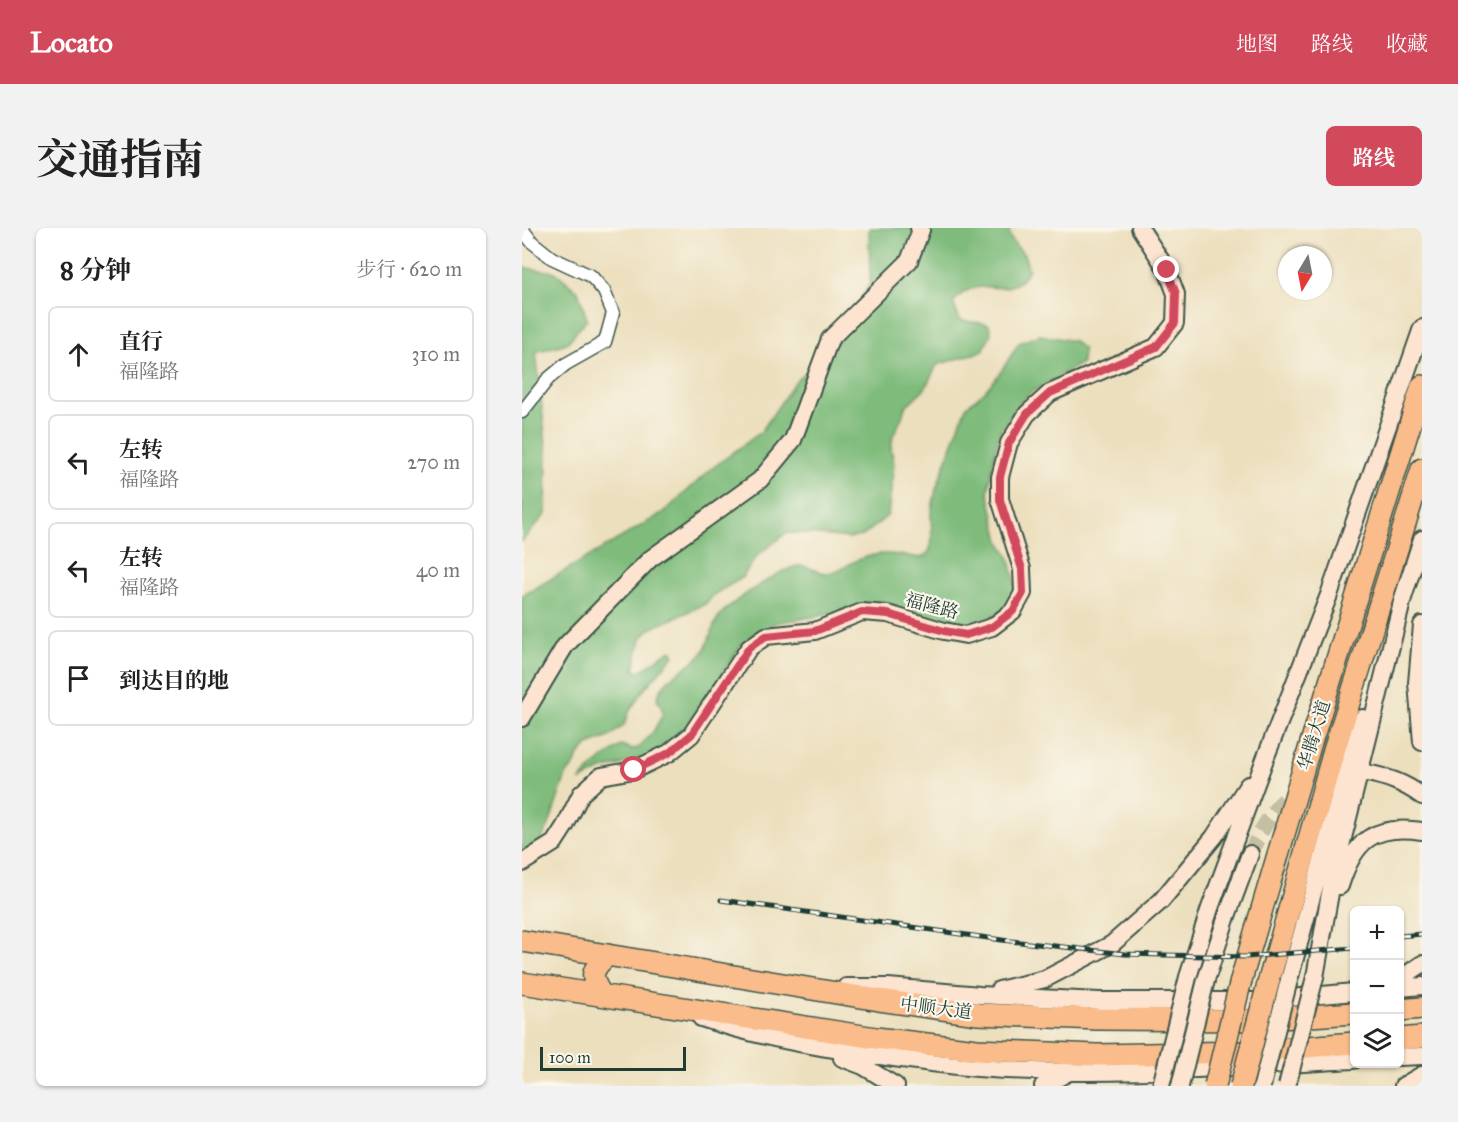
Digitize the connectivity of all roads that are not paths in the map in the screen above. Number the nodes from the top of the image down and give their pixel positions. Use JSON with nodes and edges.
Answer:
{"nodes":[{"id":1,"x":920,"y":228,"type":"edge"},
{"id":2,"x":1140,"y":228,"type":"edge"},
{"id":3,"x":522,"y":229,"type":"edge"},
{"id":4,"x":1422,"y":328,"type":"edge"},
{"id":5,"x":1422,"y":386,"type":"edge"},
{"id":6,"x":522,"y":412,"type":"edge"},
{"id":7,"x":1422,"y":469,"type":"edge"},
{"id":8,"x":1422,"y":539,"type":"edge"},
{"id":9,"x":1403,"y":598,"type":"junction"},
{"id":10,"x":1422,"y":625,"type":"edge"},
{"id":11,"x":522,"y":718,"type":"edge"},
{"id":12,"x":1422,"y":742,"type":"edge"},
{"id":13,"x":1265,"y":759,"type":"junction"},
{"id":14,"x":1366,"y":773,"type":"dead end"},
{"id":15,"x":1422,"y":796,"type":"edge"},
{"id":16,"x":1422,"y":831,"type":"edge"},
{"id":17,"x":1250,"y":854,"type":"tunnel mouth"},
{"id":18,"x":522,"y":863,"type":"edge"},
{"id":19,"x":522,"y":941,"type":"edge"},
{"id":20,"x":608,"y":955,"type":"junction"},
{"id":21,"x":1422,"y":963,"type":"edge"},
{"id":22,"x":1317,"y":970,"type":"junction"},
{"id":23,"x":1404,"y":977,"type":"edge"},
{"id":24,"x":1279,"y":980,"type":"junction"},
{"id":25,"x":522,"y":983,"type":"edge"},
{"id":26,"x":1422,"y":986,"type":"edge"},
{"id":27,"x":802,"y":988,"type":"junction"},
{"id":28,"x":1404,"y":988,"type":"edge"},
{"id":29,"x":1350,"y":992,"type":"edge"},
{"id":30,"x":602,"y":995,"type":"junction"},
{"id":31,"x":980,"y":995,"type":"junction"},
{"id":32,"x":657,"y":1004,"type":"junction"},
{"id":33,"x":1422,"y":1008,"type":"edge"},
{"id":34,"x":1404,"y":1010,"type":"edge"},
{"id":35,"x":1350,"y":1013,"type":"edge"},
{"id":36,"x":1422,"y":1037,"type":"edge"},
{"id":37,"x":1404,"y":1039,"type":"edge"},
{"id":38,"x":1350,"y":1043,"type":"edge"},
{"id":39,"x":813,"y":1047,"type":"junction"},
{"id":40,"x":1422,"y":1056,"type":"edge"},
{"id":41,"x":1404,"y":1057,"type":"edge"},
{"id":42,"x":1350,"y":1060,"type":"edge"},
{"id":43,"x":1072,"y":1071,"type":"junction"},
{"id":44,"x":1422,"y":1075,"type":"edge"},
{"id":45,"x":896,"y":1086,"type":"edge"},
{"id":46,"x":1042,"y":1086,"type":"edge"},
{"id":47,"x":1161,"y":1086,"type":"edge"},
{"id":48,"x":1180,"y":1086,"type":"edge"},
{"id":49,"x":1215,"y":1086,"type":"edge"},
{"id":50,"x":1241,"y":1086,"type":"edge"},
{"id":51,"x":1262,"y":1086,"type":"edge"},
{"id":52,"x":1287,"y":1086,"type":"edge"},
{"id":53,"x":1403,"y":1086,"type":"edge"}],
"edges":[{"from":1,"to":11,"type":"main road"},
{"from":2,"to":18,"type":"main road","name":"福隆路"},
{"from":3,"to":6,"type":"street"},
{"from":4,"to":13,"type":"main road"},
{"from":5,"to":49,"type":"highway","name":"华腾大道","bridge":true},
{"from":7,"to":24,"type":"highway","name":"华腾大道"},
{"from":8,"to":9,"type":"main road"},
{"from":9,"to":22,"type":"main road"},
{"from":9,"to":24,"type":"main road"},
{"from":10,"to":12,"type":"main road"},
{"from":13,"to":31,"type":"main road"},
{"from":13,"to":47,"type":"main road","bridge":true},
{"from":14,"to":15,"type":"main road"},
{"from":16,"to":22,"type":"main road"},
{"from":17,"to":48,"type":"main road","bridge":true},
{"from":19,"to":20,"type":"highway","name":"中顺大道"},
{"from":20,"to":27,"type":"highway","name":"中顺大道"},
{"from":20,"to":30,"type":"highway"},
{"from":21,"to":23,"type":"main road"},
{"from":22,"to":52,"type":"main road","bridge":true},
{"from":24,"to":50,"type":"highway","name":"华腾大道","bridge":true},
{"from":24,"to":51,"type":"main road","bridge":true},
{"from":25,"to":30,"type":"highway","name":"中顺大道"},
{"from":26,"to":28,"type":"main road"},
{"from":27,"to":31,"type":"main road"},
{"from":27,"to":35,"type":"highway","name":"中顺大道"},
{"from":29,"to":31,"type":"main road"},
{"from":30,"to":32,"type":"highway","name":"中顺大道"},
{"from":32,"to":38,"type":"highway","name":"中顺大道"},
{"from":32,"to":39,"type":"main road"},
{"from":33,"to":34,"type":"highway"},
{"from":36,"to":37,"type":"highway"},
{"from":39,"to":43,"type":"main road"},
{"from":39,"to":45,"type":"main road"},
{"from":40,"to":41,"type":"main road"},
{"from":42,"to":43,"type":"main road"},
{"from":43,"to":46,"type":"main road"},
{"from":44,"to":53,"type":"main road"}]}
